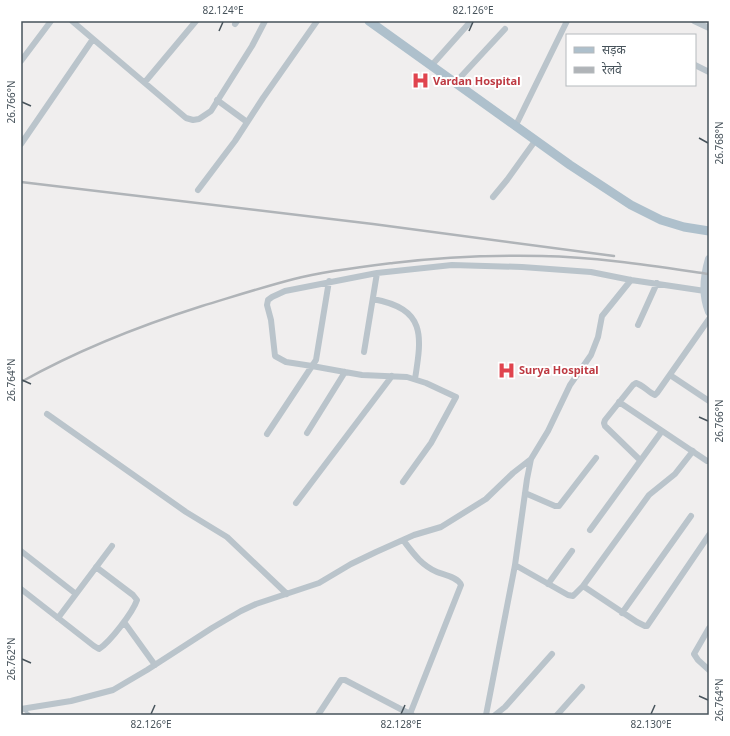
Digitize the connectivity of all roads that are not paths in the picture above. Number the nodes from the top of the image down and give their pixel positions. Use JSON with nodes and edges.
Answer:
{"nodes":[{"id":1,"x":50,"y":21,"type":"edge"},
{"id":2,"x":72,"y":21,"type":"edge"},
{"id":3,"x":196,"y":21,"type":"edge"},
{"id":4,"x":265,"y":21,"type":"edge"},
{"id":5,"x":317,"y":21,"type":"edge"},
{"id":6,"x":369,"y":21,"type":"edge"},
{"id":7,"x":471,"y":21,"type":"edge"},
{"id":8,"x":567,"y":21,"type":"edge"},
{"id":9,"x":694,"y":21,"type":"edge"},
{"id":10,"x":709,"y":28,"type":"edge"},
{"id":11,"x":505,"y":29,"type":"dead end"},
{"id":12,"x":93,"y":39,"type":"junction"},
{"id":13,"x":21,"y":61,"type":"edge"},
{"id":14,"x":430,"y":66,"type":"junction"},
{"id":15,"x":696,"y":66,"type":"edge"},
{"id":16,"x":709,"y":72,"type":"edge"},
{"id":17,"x":145,"y":82,"type":"junction"},
{"id":18,"x":455,"y":83,"type":"junction"},
{"id":19,"x":217,"y":100,"type":"junction"},
{"id":20,"x":247,"y":122,"type":"junction"},
{"id":21,"x":515,"y":127,"type":"junction"},
{"id":22,"x":535,"y":141,"type":"junction"},
{"id":23,"x":21,"y":144,"type":"edge"},
{"id":24,"x":198,"y":190,"type":"dead end"},
{"id":25,"x":493,"y":197,"type":"dead end"},
{"id":26,"x":709,"y":231,"type":"edge"},
{"id":27,"x":709,"y":259,"type":"edge"},
{"id":28,"x":377,"y":272,"type":"junction"},
{"id":29,"x":632,"y":280,"type":"junction"},
{"id":30,"x":329,"y":281,"type":"junction"},
{"id":31,"x":657,"y":283,"type":"junction"},
{"id":32,"x":704,"y":291,"type":"junction"},
{"id":33,"x":373,"y":299,"type":"junction"},
{"id":34,"x":709,"y":312,"type":"edge"},
{"id":35,"x":709,"y":319,"type":"edge"},
{"id":36,"x":638,"y":325,"type":"dead end"},
{"id":37,"x":364,"y":352,"type":"dead end"},
{"id":38,"x":312,"y":366,"type":"junction"},
{"id":39,"x":345,"y":372,"type":"junction"},
{"id":40,"x":670,"y":375,"type":"junction"},
{"id":41,"x":392,"y":376,"type":"junction"},
{"id":42,"x":415,"y":379,"type":"junction"},
{"id":43,"x":709,"y":401,"type":"edge"},
{"id":44,"x":619,"y":402,"type":"junction"},
{"id":45,"x":47,"y":414,"type":"dead end"},
{"id":46,"x":662,"y":431,"type":"junction"},
{"id":47,"x":307,"y":433,"type":"dead end"},
{"id":48,"x":267,"y":434,"type":"dead end"},
{"id":49,"x":693,"y":451,"type":"junction"},
{"id":50,"x":596,"y":458,"type":"dead end"},
{"id":51,"x":531,"y":459,"type":"junction"},
{"id":52,"x":640,"y":460,"type":"junction"},
{"id":53,"x":707,"y":461,"type":"dead end"},
{"id":54,"x":403,"y":482,"type":"dead end"},
{"id":55,"x":525,"y":493,"type":"junction"},
{"id":56,"x":296,"y":503,"type":"dead end"},
{"id":57,"x":691,"y":516,"type":"dead end"},
{"id":58,"x":590,"y":530,"type":"dead end"},
{"id":59,"x":709,"y":535,"type":"edge"},
{"id":60,"x":403,"y":540,"type":"junction"},
{"id":61,"x":112,"y":546,"type":"dead end"},
{"id":62,"x":21,"y":551,"type":"edge"},
{"id":63,"x":572,"y":551,"type":"dead end"},
{"id":64,"x":515,"y":565,"type":"junction"},
{"id":65,"x":96,"y":567,"type":"junction"},
{"id":66,"x":548,"y":584,"type":"junction"},
{"id":67,"x":583,"y":586,"type":"junction"},
{"id":68,"x":21,"y":589,"type":"edge"},
{"id":69,"x":76,"y":594,"type":"junction"},
{"id":70,"x":287,"y":594,"type":"junction"},
{"id":71,"x":622,"y":613,"type":"junction"},
{"id":72,"x":58,"y":618,"type":"junction"},
{"id":73,"x":124,"y":622,"type":"junction"},
{"id":74,"x":709,"y":628,"type":"edge"},
{"id":75,"x":552,"y":654,"type":"dead end"},
{"id":76,"x":155,"y":665,"type":"junction"},
{"id":77,"x":709,"y":670,"type":"edge"},
{"id":78,"x":582,"y":687,"type":"dead end"},
{"id":79,"x":22,"y":709,"type":"edge"},
{"id":80,"x":411,"y":714,"type":"edge"},
{"id":81,"x":30,"y":715,"type":"edge"},
{"id":82,"x":318,"y":715,"type":"edge"},
{"id":83,"x":486,"y":715,"type":"edge"},
{"id":84,"x":495,"y":715,"type":"edge"},
{"id":85,"x":557,"y":715,"type":"edge"}],
"edges":[{"from":1,"to":13,"type":"street"},
{"from":2,"to":12,"type":"street"},
{"from":3,"to":17,"type":"street"},
{"from":4,"to":19,"type":"street"},
{"from":5,"to":20,"type":"street"},
{"from":6,"to":14,"type":"main road"},
{"from":7,"to":14,"type":"street"},
{"from":8,"to":21,"type":"street"},
{"from":9,"to":10,"type":"street"},
{"from":11,"to":18,"type":"street"},
{"from":12,"to":17,"type":"street"},
{"from":12,"to":23,"type":"street"},
{"from":14,"to":18,"type":"main road"},
{"from":15,"to":16,"type":"street"},
{"from":17,"to":19,"type":"street"},
{"from":18,"to":21,"type":"main road"},
{"from":19,"to":20,"type":"street"},
{"from":20,"to":24,"type":"street"},
{"from":21,"to":22,"type":"main road"},
{"from":22,"to":25,"type":"street"},
{"from":22,"to":26,"type":"main road"},
{"from":27,"to":32,"type":"street"},
{"from":28,"to":29,"type":"street"},
{"from":28,"to":30,"type":"street"},
{"from":28,"to":33,"type":"street"},
{"from":29,"to":31,"type":"street"},
{"from":29,"to":51,"type":"street"},
{"from":30,"to":38,"type":"street"},
{"from":30,"to":38,"type":"street"},
{"from":31,"to":32,"type":"street"},
{"from":31,"to":36,"type":"street"},
{"from":32,"to":34,"type":"street"},
{"from":33,"to":37,"type":"street"},
{"from":33,"to":42,"type":"street"},
{"from":35,"to":40,"type":"street"},
{"from":38,"to":39,"type":"street"},
{"from":38,"to":48,"type":"street"},
{"from":39,"to":41,"type":"street"},
{"from":39,"to":47,"type":"street"},
{"from":40,"to":43,"type":"street"},
{"from":40,"to":44,"type":"street"},
{"from":41,"to":42,"type":"street"},
{"from":41,"to":56,"type":"street"},
{"from":42,"to":54,"type":"street"},
{"from":44,"to":46,"type":"street"},
{"from":44,"to":52,"type":"street"},
{"from":45,"to":70,"type":"street"},
{"from":46,"to":49,"type":"street"},
{"from":46,"to":52,"type":"street"},
{"from":49,"to":53,"type":"street"},
{"from":49,"to":67,"type":"street"},
{"from":50,"to":55,"type":"street"},
{"from":51,"to":55,"type":"street"},
{"from":51,"to":60,"type":"street"},
{"from":52,"to":58,"type":"street"},
{"from":55,"to":64,"type":"street"},
{"from":57,"to":71,"type":"street"},
{"from":59,"to":71,"type":"street"},
{"from":60,"to":70,"type":"street"},
{"from":60,"to":80,"type":"street"},
{"from":61,"to":65,"type":"street"},
{"from":62,"to":69,"type":"street"},
{"from":63,"to":66,"type":"street"},
{"from":64,"to":66,"type":"street"},
{"from":64,"to":83,"type":"street"},
{"from":65,"to":69,"type":"street"},
{"from":65,"to":73,"type":"street"},
{"from":66,"to":67,"type":"street"},
{"from":67,"to":71,"type":"street"},
{"from":68,"to":72,"type":"street"},
{"from":69,"to":72,"type":"street"},
{"from":70,"to":76,"type":"street"},
{"from":72,"to":73,"type":"street"},
{"from":73,"to":76,"type":"street"},
{"from":74,"to":77,"type":"street"},
{"from":75,"to":84,"type":"street"},
{"from":76,"to":79,"type":"street"},
{"from":78,"to":85,"type":"street"},
{"from":79,"to":81,"type":"lane"},
{"from":80,"to":82,"type":"street"}]}
